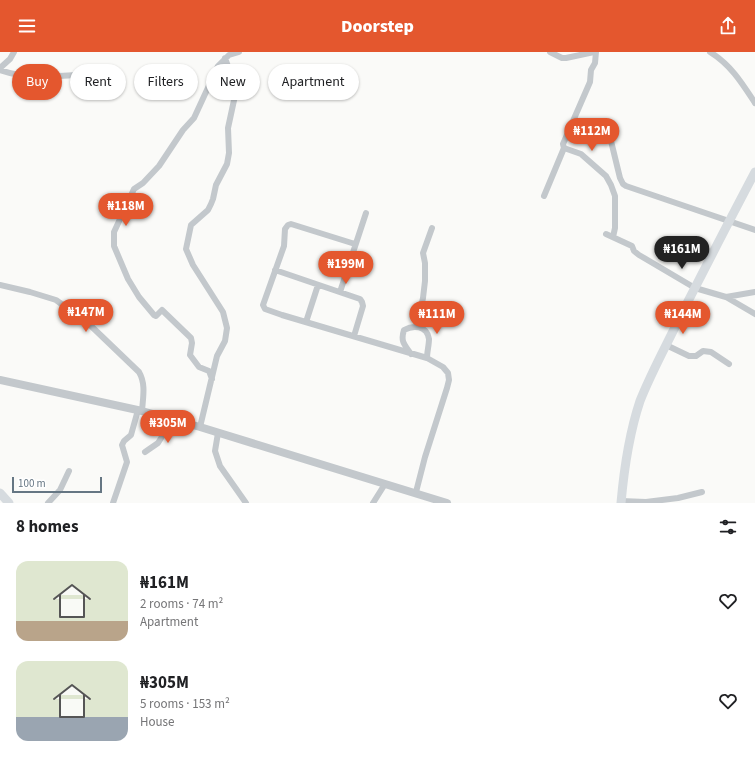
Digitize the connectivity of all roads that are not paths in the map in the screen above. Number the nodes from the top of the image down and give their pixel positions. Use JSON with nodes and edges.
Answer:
{"nodes":[{"id":1,"x":14,"y":52,"type":"edge"},
{"id":2,"x":239,"y":52,"type":"edge"},
{"id":3,"x":550,"y":52,"type":"edge"},
{"id":4,"x":595,"y":52,"type":"edge"},
{"id":5,"x":710,"y":52,"type":"edge"},
{"id":6,"x":225,"y":58,"type":"junction"},
{"id":7,"x":0,"y":69,"type":"edge"},
{"id":8,"x":70,"y":75,"type":"edge"},
{"id":9,"x":755,"y":103,"type":"edge"},
{"id":10,"x":572,"y":125,"type":"junction"},
{"id":11,"x":564,"y":148,"type":"junction"},
{"id":12,"x":755,"y":172,"type":"edge"},
{"id":13,"x":621,"y":181,"type":"junction"},
{"id":14,"x":611,"y":185,"type":"junction"},
{"id":15,"x":544,"y":196,"type":"dead end"},
{"id":16,"x":366,"y":213,"type":"dead end"},
{"id":17,"x":729,"y":221,"type":"junction"},
{"id":18,"x":432,"y":228,"type":"dead end"},
{"id":19,"x":755,"y":230,"type":"edge"},
{"id":20,"x":606,"y":234,"type":"dead end"},
{"id":21,"x":613,"y":237,"type":"junction"},
{"id":22,"x":355,"y":244,"type":"junction"},
{"id":23,"x":275,"y":270,"type":"junction"},
{"id":24,"x":0,"y":285,"type":"edge"},
{"id":25,"x":318,"y":285,"type":"junction"},
{"id":26,"x":695,"y":288,"type":"junction"},
{"id":27,"x":340,"y":292,"type":"junction"},
{"id":28,"x":755,"y":292,"type":"edge"},
{"id":29,"x":726,"y":297,"type":"junction"},
{"id":30,"x":755,"y":314,"type":"edge"},
{"id":31,"x":306,"y":322,"type":"junction"},
{"id":32,"x":417,"y":326,"type":"junction"},
{"id":33,"x":354,"y":336,"type":"junction"},
{"id":34,"x":666,"y":345,"type":"junction"},
{"id":35,"x":410,"y":354,"type":"junction"},
{"id":36,"x":426,"y":358,"type":"junction"},
{"id":37,"x":729,"y":364,"type":"dead end"},
{"id":38,"x":212,"y":379,"type":"junction"},
{"id":39,"x":0,"y":380,"type":"edge"},
{"id":40,"x":140,"y":410,"type":"junction"},
{"id":41,"x":173,"y":419,"type":"junction"},
{"id":42,"x":200,"y":427,"type":"junction"},
{"id":43,"x":218,"y":432,"type":"junction"},
{"id":44,"x":146,"y":452,"type":"dead end"},
{"id":45,"x":69,"y":471,"type":"dead end"},
{"id":46,"x":385,"y":484,"type":"junction"},
{"id":47,"x":416,"y":492,"type":"junction"},
{"id":48,"x":702,"y":492,"type":"dead end"},
{"id":49,"x":0,"y":493,"type":"edge"},
{"id":50,"x":621,"y":502,"type":"edge"},
{"id":51,"x":9,"y":503,"type":"edge"},
{"id":52,"x":48,"y":503,"type":"edge"},
{"id":53,"x":113,"y":503,"type":"edge"},
{"id":54,"x":246,"y":503,"type":"edge"},
{"id":55,"x":373,"y":503,"type":"edge"},
{"id":56,"x":447,"y":503,"type":"edge"}],
"edges":[{"from":1,"to":7,"type":"street"},
{"from":2,"to":6,"type":"street"},
{"from":3,"to":4,"type":"street"},
{"from":4,"to":10,"type":"street"},
{"from":5,"to":9,"type":"street"},
{"from":6,"to":38,"type":"street"},
{"from":6,"to":38,"type":"street"},
{"from":7,"to":8,"type":"street"},
{"from":10,"to":11,"type":"street"},
{"from":10,"to":13,"type":"street"},
{"from":11,"to":14,"type":"street"},
{"from":11,"to":15,"type":"street"},
{"from":12,"to":17,"type":"main road"},
{"from":13,"to":14,"type":"street"},
{"from":13,"to":17,"type":"street"},
{"from":14,"to":21,"type":"street"},
{"from":16,"to":22,"type":"street"},
{"from":17,"to":19,"type":"street"},
{"from":17,"to":26,"type":"main road"},
{"from":18,"to":32,"type":"street"},
{"from":20,"to":21,"type":"street"},
{"from":21,"to":26,"type":"street"},
{"from":22,"to":23,"type":"street"},
{"from":22,"to":27,"type":"street"},
{"from":23,"to":25,"type":"street"},
{"from":23,"to":31,"type":"street"},
{"from":24,"to":40,"type":"street"},
{"from":25,"to":27,"type":"street"},
{"from":25,"to":31,"type":"street"},
{"from":26,"to":29,"type":"street"},
{"from":26,"to":34,"type":"main road"},
{"from":27,"to":33,"type":"street"},
{"from":28,"to":29,"type":"street"},
{"from":29,"to":30,"type":"street"},
{"from":31,"to":33,"type":"street"},
{"from":32,"to":35,"type":"street"},
{"from":32,"to":36,"type":"street"},
{"from":33,"to":35,"type":"street"},
{"from":34,"to":37,"type":"street"},
{"from":34,"to":50,"type":"main road"},
{"from":35,"to":36,"type":"street"},
{"from":36,"to":47,"type":"street"},
{"from":38,"to":42,"type":"street"},
{"from":39,"to":40,"type":"street"},
{"from":40,"to":41,"type":"street"},
{"from":40,"to":53,"type":"street"},
{"from":41,"to":42,"type":"street"},
{"from":41,"to":44,"type":"street"},
{"from":42,"to":43,"type":"street"},
{"from":43,"to":46,"type":"street"},
{"from":43,"to":54,"type":"street"},
{"from":45,"to":52,"type":"street"},
{"from":46,"to":47,"type":"street"},
{"from":46,"to":55,"type":"street"},
{"from":47,"to":56,"type":"street"},
{"from":48,"to":50,"type":"street"},
{"from":49,"to":51,"type":"main road"}]}
